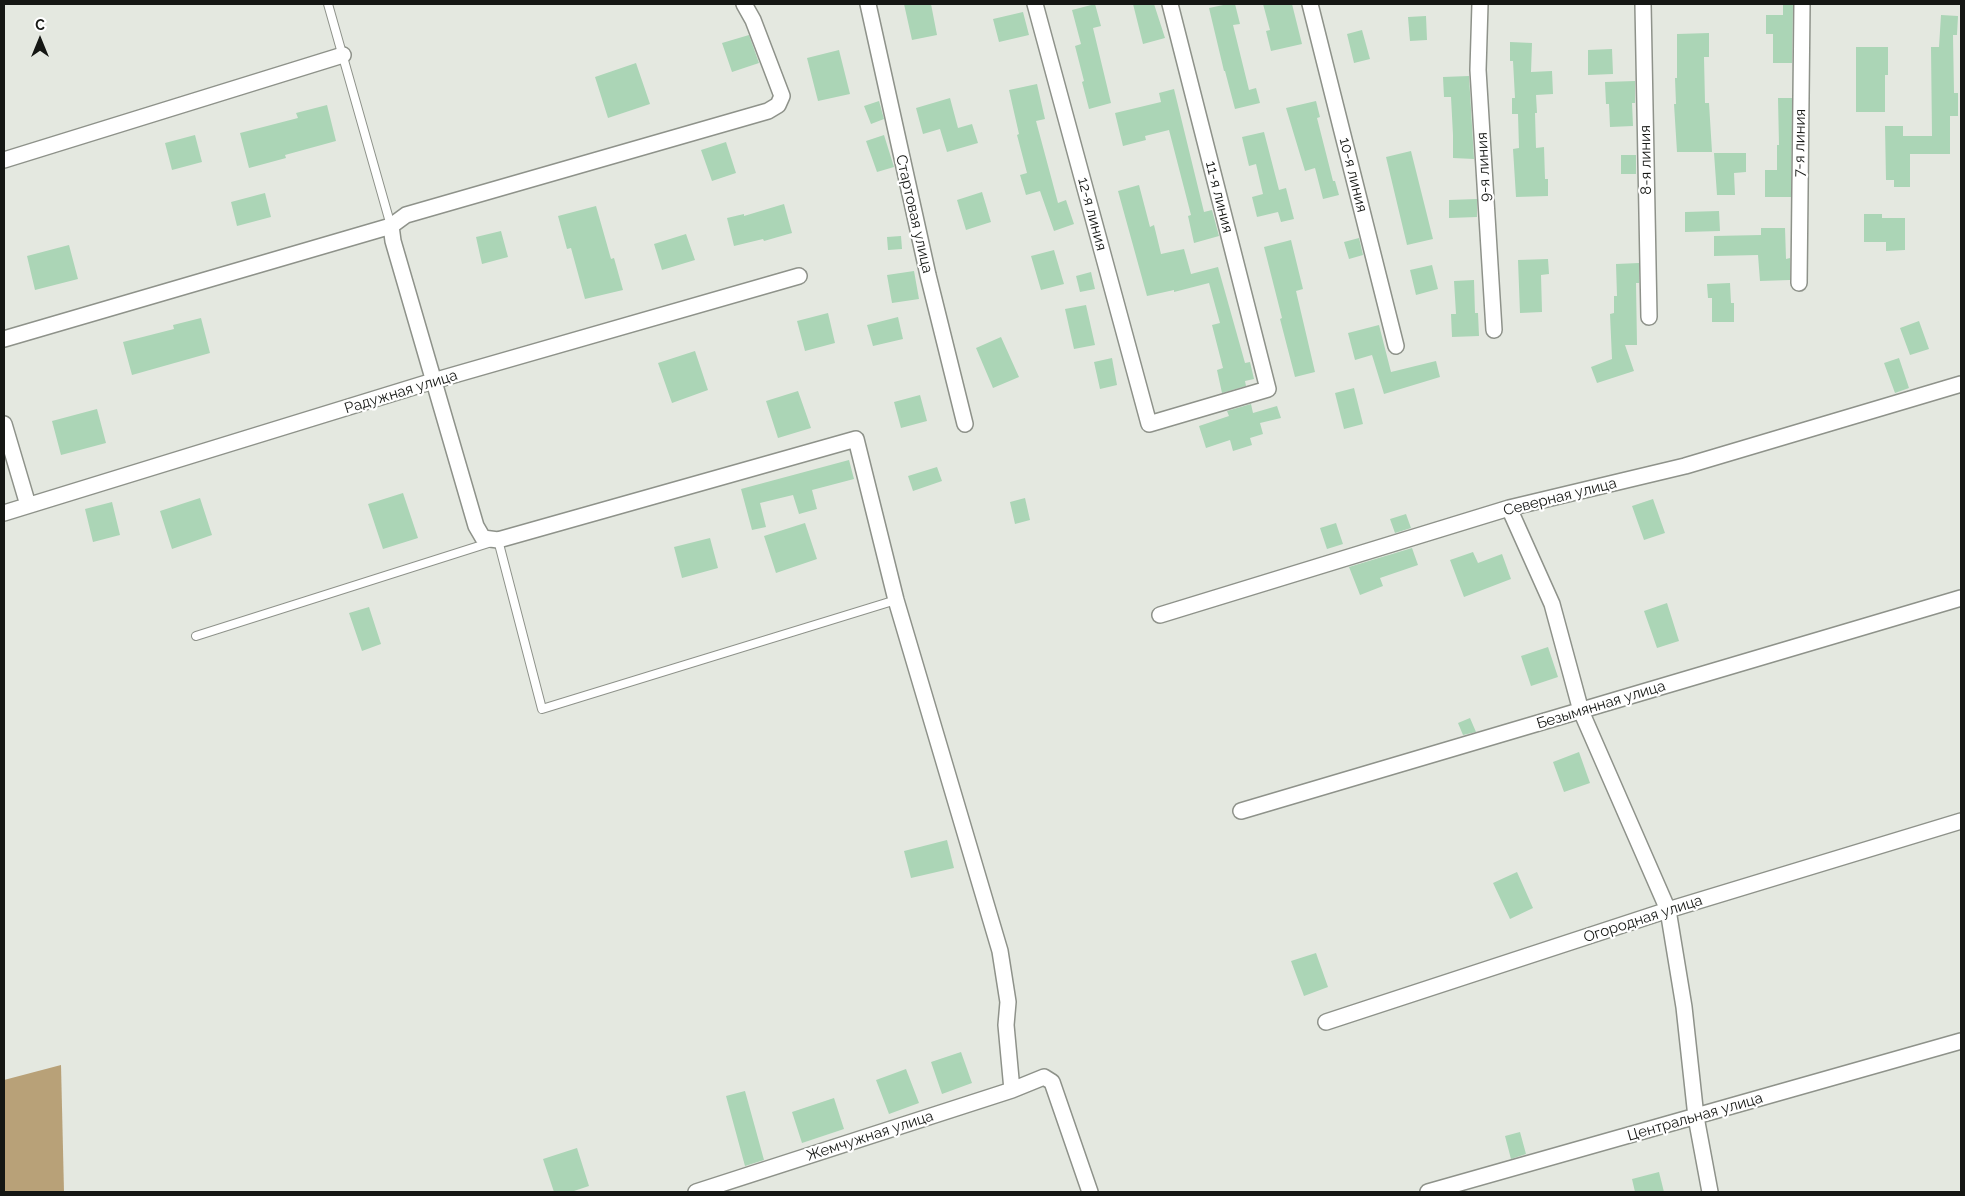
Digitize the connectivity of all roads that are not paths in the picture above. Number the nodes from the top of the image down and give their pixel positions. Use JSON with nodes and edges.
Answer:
{"nodes":[{"id":1,"x":328,"y":4,"type":"edge"},
{"id":2,"x":744,"y":4,"type":"edge"},
{"id":3,"x":868,"y":4,"type":"edge"},
{"id":4,"x":1035,"y":4,"type":"edge"},
{"id":5,"x":1170,"y":4,"type":"edge"},
{"id":6,"x":1310,"y":4,"type":"edge"},
{"id":7,"x":1480,"y":4,"type":"edge"},
{"id":8,"x":1643,"y":4,"type":"edge"},
{"id":9,"x":1802,"y":4,"type":"edge"},
{"id":10,"x":343,"y":55,"type":"junction"},
{"id":11,"x":4,"y":160,"type":"edge"},
{"id":12,"x":391,"y":226,"type":"junction"},
{"id":13,"x":799,"y":276,"type":"dead end"},
{"id":14,"x":1799,"y":283,"type":"dead end"},
{"id":15,"x":1649,"y":317,"type":"dead end"},
{"id":16,"x":1494,"y":330,"type":"dead end"},
{"id":17,"x":4,"y":339,"type":"edge"},
{"id":18,"x":1396,"y":346,"type":"dead end"},
{"id":19,"x":433,"y":381,"type":"junction"},
{"id":20,"x":1961,"y":384,"type":"edge"},
{"id":21,"x":1268,"y":389,"type":"joint"},
{"id":22,"x":4,"y":424,"type":"edge"},
{"id":23,"x":965,"y":424,"type":"dead end"},
{"id":24,"x":28,"y":505,"type":"junction"},
{"id":25,"x":1509,"y":508,"type":"junction"},
{"id":26,"x":4,"y":513,"type":"edge"},
{"id":27,"x":498,"y":540,"type":"junction"},
{"id":28,"x":1961,"y":598,"type":"edge"},
{"id":29,"x":896,"y":600,"type":"junction"},
{"id":30,"x":1160,"y":615,"type":"dead end"},
{"id":31,"x":196,"y":636,"type":"dead end"},
{"id":32,"x":1581,"y":711,"type":"junction"},
{"id":33,"x":1241,"y":811,"type":"dead end"},
{"id":34,"x":1961,"y":821,"type":"edge"},
{"id":35,"x":1668,"y":910,"type":"junction"},
{"id":36,"x":1326,"y":1022,"type":"dead end"},
{"id":37,"x":1961,"y":1041,"type":"edge"},
{"id":38,"x":1012,"y":1090,"type":"junction"},
{"id":39,"x":1696,"y":1117,"type":"junction"},
{"id":40,"x":696,"y":1192,"type":"edge"},
{"id":41,"x":1090,"y":1192,"type":"edge"},
{"id":42,"x":1428,"y":1192,"type":"edge"},
{"id":43,"x":1710,"y":1192,"type":"edge"}],
"edges":[{"from":1,"to":10,"type":"lane"},
{"from":2,"to":12,"type":"street"},
{"from":3,"to":23,"type":"street","name":"Стартовая улица"},
{"from":4,"to":21,"type":"street","name":"12-я линия"},
{"from":5,"to":21,"type":"street","name":"11-я линия"},
{"from":6,"to":18,"type":"street","name":"10-я линия"},
{"from":7,"to":16,"type":"street","name":"9-я линия"},
{"from":8,"to":15,"type":"street","name":"8-я линия"},
{"from":9,"to":14,"type":"street","name":"7-я линия"},
{"from":10,"to":11,"type":"street"},
{"from":10,"to":12,"type":"lane"},
{"from":12,"to":17,"type":"street"},
{"from":12,"to":19,"type":"street"},
{"from":13,"to":19,"type":"street","name":"Радужная улица"},
{"from":19,"to":24,"type":"street","name":"Радужная улица"},
{"from":19,"to":27,"type":"street"},
{"from":20,"to":25,"type":"street","name":"Северная улица"},
{"from":22,"to":24,"type":"street"},
{"from":24,"to":26,"type":"street","name":"Радужная улица"},
{"from":25,"to":30,"type":"street","name":"Северная улица"},
{"from":25,"to":32,"type":"street"},
{"from":27,"to":29,"type":"street"},
{"from":27,"to":29,"type":"lane"},
{"from":27,"to":31,"type":"lane"},
{"from":28,"to":32,"type":"street","name":"Безымянная улица"},
{"from":29,"to":38,"type":"street"},
{"from":32,"to":33,"type":"street","name":"Безымянная улица"},
{"from":32,"to":35,"type":"street"},
{"from":34,"to":35,"type":"street","name":"Огородная улица"},
{"from":35,"to":36,"type":"street","name":"Огородная улица"},
{"from":35,"to":39,"type":"street"},
{"from":37,"to":39,"type":"street","name":"Центральная улица"},
{"from":38,"to":40,"type":"street","name":"Жемчужная улица"},
{"from":38,"to":41,"type":"street","name":"Жемчужная улица"},
{"from":39,"to":42,"type":"street","name":"Центральная улица"},
{"from":39,"to":43,"type":"street"}]}
